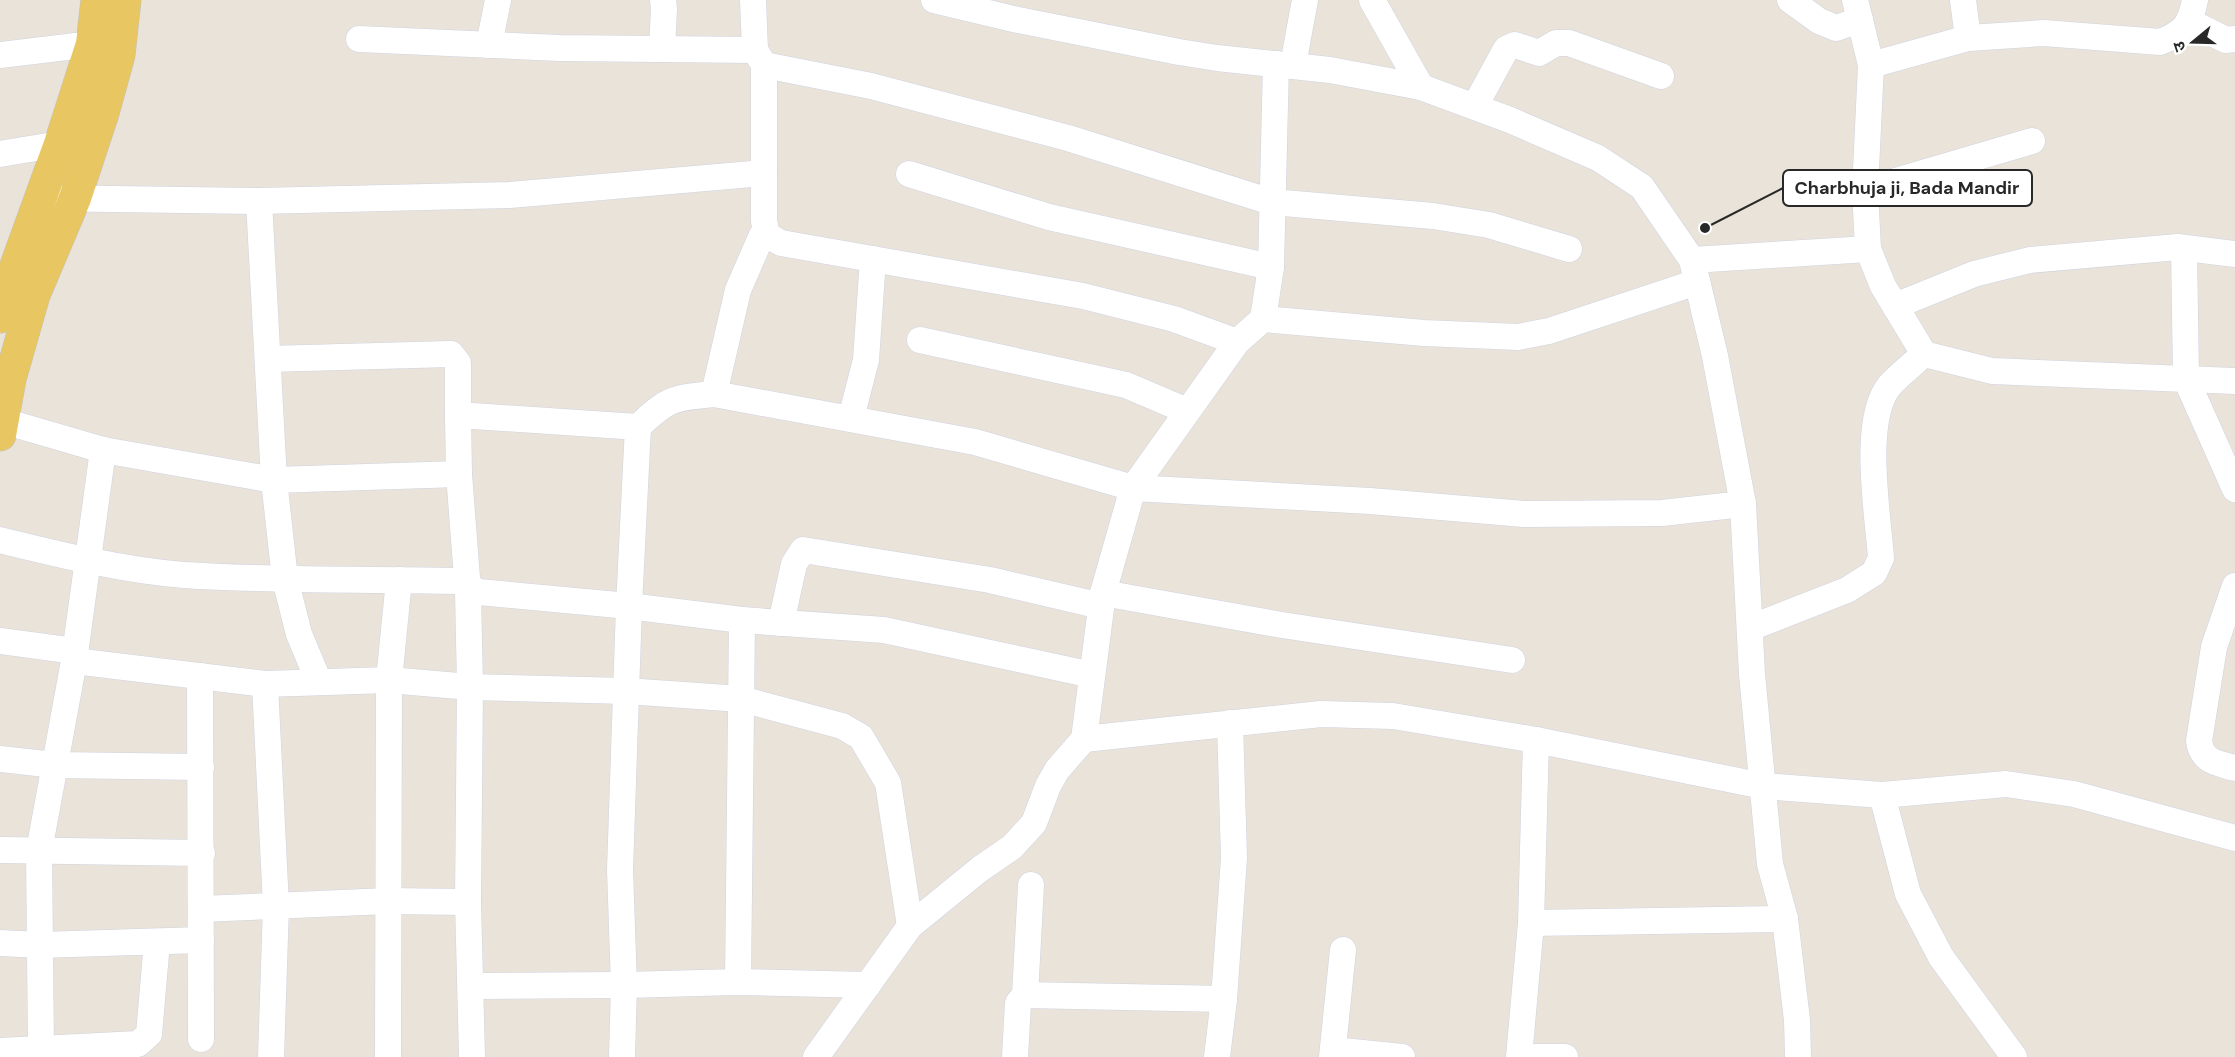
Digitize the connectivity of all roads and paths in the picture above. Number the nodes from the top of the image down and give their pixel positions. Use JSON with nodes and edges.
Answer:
{"nodes":[{"id":1,"x":97,"y":0,"type":"edge"},
{"id":2,"x":125,"y":0,"type":"edge"},
{"id":3,"x":498,"y":0,"type":"edge"},
{"id":4,"x":663,"y":0,"type":"edge"},
{"id":5,"x":753,"y":0,"type":"edge"},
{"id":6,"x":1305,"y":0,"type":"edge"},
{"id":7,"x":1372,"y":0,"type":"edge"},
{"id":8,"x":1790,"y":0,"type":"edge"},
{"id":9,"x":1963,"y":0,"type":"edge"},
{"id":10,"x":947,"y":2,"type":"edge"},
{"id":11,"x":1022,"y":10,"type":"edge"},
{"id":12,"x":1858,"y":10,"type":"edge"},
{"id":13,"x":2192,"y":11,"type":"edge"},
{"id":14,"x":1968,"y":38,"type":"junction"},
{"id":15,"x":358,"y":39,"type":"dead end"},
{"id":16,"x":2235,"y":39,"type":"edge"},
{"id":17,"x":92,"y":44,"type":"junction"},
{"id":18,"x":489,"y":45,"type":"junction"},
{"id":19,"x":662,"y":49,"type":"junction"},
{"id":20,"x":0,"y":55,"type":"edge"},
{"id":21,"x":760,"y":57,"type":"junction"},
{"id":22,"x":1285,"y":64,"type":"junction"},
{"id":23,"x":1871,"y":65,"type":"junction"},
{"id":24,"x":1661,"y":76,"type":"dead end"},
{"id":25,"x":1421,"y":87,"type":"junction"},
{"id":26,"x":1475,"y":106,"type":"junction"},
{"id":27,"x":2032,"y":141,"type":"dead end"},
{"id":28,"x":60,"y":144,"type":"junction"},
{"id":29,"x":0,"y":154,"type":"edge"},
{"id":30,"x":764,"y":173,"type":"junction"},
{"id":31,"x":909,"y":174,"type":"dead end"},
{"id":32,"x":1865,"y":190,"type":"junction"},
{"id":33,"x":40,"y":198,"type":"junction"},
{"id":34,"x":75,"y":198,"type":"junction"},
{"id":35,"x":259,"y":201,"type":"junction"},
{"id":36,"x":1272,"y":202,"type":"junction"},
{"id":37,"x":767,"y":235,"type":"junction"},
{"id":38,"x":2184,"y":248,"type":"junction"},
{"id":39,"x":1569,"y":249,"type":"dead end"},
{"id":40,"x":1868,"y":249,"type":"junction"},
{"id":41,"x":2235,"y":254,"type":"edge"},
{"id":42,"x":873,"y":260,"type":"junction"},
{"id":43,"x":1271,"y":267,"type":"junction"},
{"id":44,"x":1695,"y":271,"type":"junction"},
{"id":45,"x":1894,"y":306,"type":"junction"},
{"id":46,"x":0,"y":317,"type":"edge"},
{"id":47,"x":1263,"y":319,"type":"junction"},
{"id":48,"x":920,"y":340,"type":"dead end"},
{"id":49,"x":1237,"y":342,"type":"junction"},
{"id":50,"x":1924,"y":354,"type":"junction"},
{"id":51,"x":268,"y":359,"type":"junction"},
{"id":52,"x":2186,"y":379,"type":"junction"},
{"id":53,"x":2235,"y":381,"type":"edge"},
{"id":54,"x":714,"y":394,"type":"junction"},
{"id":55,"x":1187,"y":411,"type":"junction"},
{"id":56,"x":458,"y":415,"type":"junction"},
{"id":57,"x":852,"y":418,"type":"junction"},
{"id":58,"x":1,"y":425,"type":"edge"},
{"id":59,"x":638,"y":427,"type":"junction"},
{"id":60,"x":103,"y":450,"type":"junction"},
{"id":61,"x":459,"y":474,"type":"junction"},
{"id":62,"x":274,"y":480,"type":"junction"},
{"id":63,"x":1133,"y":488,"type":"junction"},
{"id":64,"x":2235,"y":489,"type":"edge"},
{"id":65,"x":1743,"y":504,"type":"junction"},
{"id":66,"x":0,"y":540,"type":"edge"},
{"id":67,"x":87,"y":561,"type":"junction"},
{"id":68,"x":285,"y":579,"type":"junction"},
{"id":69,"x":399,"y":580,"type":"junction"},
{"id":70,"x":468,"y":586,"type":"junction"},
{"id":71,"x":2235,"y":586,"type":"edge"},
{"id":72,"x":1102,"y":600,"type":"junction"},
{"id":73,"x":629,"y":606,"type":"junction"},
{"id":74,"x":742,"y":620,"type":"junction"},
{"id":75,"x":781,"y":623,"type":"junction"},
{"id":76,"x":1750,"y":628,"type":"junction"},
{"id":77,"x":0,"y":641,"type":"edge"},
{"id":78,"x":75,"y":656,"type":"junction"},
{"id":79,"x":1512,"y":660,"type":"dead end"},
{"id":80,"x":1092,"y":675,"type":"junction"},
{"id":81,"x":200,"y":676,"type":"junction"},
{"id":82,"x":389,"y":680,"type":"junction"},
{"id":83,"x":319,"y":682,"type":"junction"},
{"id":84,"x":265,"y":684,"type":"junction"},
{"id":85,"x":470,"y":687,"type":"junction"},
{"id":86,"x":626,"y":691,"type":"junction"},
{"id":87,"x":741,"y":699,"type":"junction"},
{"id":88,"x":1230,"y":723,"type":"junction"},
{"id":89,"x":1084,"y":739,"type":"junction"},
{"id":90,"x":1536,"y":740,"type":"junction"},
{"id":91,"x":0,"y":759,"type":"edge"},
{"id":92,"x":55,"y":765,"type":"junction"},
{"id":93,"x":201,"y":767,"type":"junction"},
{"id":94,"x":2235,"y":768,"type":"edge"},
{"id":95,"x":1763,"y":786,"type":"junction"},
{"id":96,"x":1882,"y":795,"type":"junction"},
{"id":97,"x":2235,"y":838,"type":"edge"},
{"id":98,"x":0,"y":850,"type":"edge"},
{"id":99,"x":39,"y":851,"type":"junction"},
{"id":100,"x":202,"y":854,"type":"junction"},
{"id":101,"x":1031,"y":885,"type":"dead end"},
{"id":102,"x":388,"y":901,"type":"junction"},
{"id":103,"x":468,"y":902,"type":"junction"},
{"id":104,"x":276,"y":906,"type":"junction"},
{"id":105,"x":201,"y":909,"type":"junction"},
{"id":106,"x":1785,"y":919,"type":"junction"},
{"id":107,"x":1531,"y":923,"type":"junction"},
{"id":108,"x":910,"y":926,"type":"junction"},
{"id":109,"x":201,"y":940,"type":"junction"},
{"id":110,"x":157,"y":942,"type":"junction"},
{"id":111,"x":0,"y":943,"type":"edge"},
{"id":112,"x":40,"y":945,"type":"junction"},
{"id":113,"x":1343,"y":950,"type":"dead end"},
{"id":114,"x":738,"y":982,"type":"junction"},
{"id":115,"x":868,"y":984,"type":"junction"},
{"id":116,"x":624,"y":985,"type":"junction"},
{"id":117,"x":471,"y":986,"type":"junction"},
{"id":118,"x":1025,"y":995,"type":"junction"},
{"id":119,"x":1224,"y":999,"type":"junction"},
{"id":120,"x":201,"y":1039,"type":"dead end"},
{"id":121,"x":41,"y":1050,"type":"junction"},
{"id":122,"x":0,"y":1051,"type":"edge"},
{"id":123,"x":1333,"y":1054,"type":"edge"},
{"id":124,"x":271,"y":1057,"type":"edge"},
{"id":125,"x":388,"y":1057,"type":"edge"},
{"id":126,"x":472,"y":1057,"type":"edge"},
{"id":127,"x":622,"y":1057,"type":"edge"},
{"id":128,"x":816,"y":1057,"type":"edge"},
{"id":129,"x":1015,"y":1057,"type":"edge"},
{"id":130,"x":1217,"y":1057,"type":"edge"},
{"id":131,"x":1402,"y":1057,"type":"edge"},
{"id":132,"x":1519,"y":1057,"type":"edge"},
{"id":133,"x":1536,"y":1057,"type":"edge"},
{"id":134,"x":1565,"y":1057,"type":"edge"},
{"id":135,"x":1798,"y":1057,"type":"edge"},
{"id":136,"x":2014,"y":1057,"type":"edge"}],
"edges":[{"from":1,"to":17,"type":"main road"},
{"from":2,"to":34,"type":"main road"},
{"from":3,"to":18,"type":"street"},
{"from":4,"to":19,"type":"street"},
{"from":5,"to":21,"type":"street"},
{"from":6,"to":22,"type":"street"},
{"from":7,"to":25,"type":"street"},
{"from":8,"to":12,"type":"street"},
{"from":9,"to":14,"type":"street"},
{"from":10,"to":11,"type":"street"},
{"from":11,"to":22,"type":"street"},
{"from":12,"to":23,"type":"street"},
{"from":13,"to":14,"type":"street"},
{"from":13,"to":16,"type":"street"},
{"from":14,"to":23,"type":"street"},
{"from":15,"to":18,"type":"street"},
{"from":17,"to":20,"type":"street"},
{"from":17,"to":28,"type":"main road"},
{"from":18,"to":19,"type":"street"},
{"from":19,"to":21,"type":"street"},
{"from":21,"to":30,"type":"street"},
{"from":21,"to":36,"type":"street"},
{"from":22,"to":25,"type":"street"},
{"from":22,"to":36,"type":"street"},
{"from":23,"to":32,"type":"street"},
{"from":24,"to":26,"type":"street"},
{"from":25,"to":26,"type":"street"},
{"from":26,"to":44,"type":"street"},
{"from":27,"to":32,"type":"street"},
{"from":28,"to":29,"type":"street"},
{"from":28,"to":33,"type":"main road"},
{"from":30,"to":35,"type":"street"},
{"from":30,"to":37,"type":"street"},
{"from":31,"to":43,"type":"street"},
{"from":32,"to":40,"type":"street"},
{"from":33,"to":34,"type":"street"},
{"from":33,"to":46,"type":"main road"},
{"from":34,"to":35,"type":"street"},
{"from":34,"to":58,"type":"main road"},
{"from":35,"to":51,"type":"street"},
{"from":36,"to":39,"type":"street"},
{"from":36,"to":43,"type":"street"},
{"from":37,"to":42,"type":"street"},
{"from":37,"to":54,"type":"street"},
{"from":38,"to":41,"type":"street"},
{"from":38,"to":45,"type":"street"},
{"from":38,"to":52,"type":"street"},
{"from":40,"to":44,"type":"street"},
{"from":40,"to":45,"type":"street"},
{"from":42,"to":49,"type":"street"},
{"from":42,"to":57,"type":"street"},
{"from":43,"to":47,"type":"street"},
{"from":44,"to":47,"type":"street"},
{"from":44,"to":65,"type":"street"},
{"from":45,"to":50,"type":"street"},
{"from":47,"to":49,"type":"street"},
{"from":48,"to":55,"type":"street"},
{"from":49,"to":55,"type":"street"},
{"from":50,"to":52,"type":"street"},
{"from":50,"to":76,"type":"street"},
{"from":51,"to":56,"type":"street"},
{"from":51,"to":62,"type":"street"},
{"from":52,"to":53,"type":"street"},
{"from":52,"to":64,"type":"street"},
{"from":54,"to":57,"type":"street"},
{"from":54,"to":59,"type":"street"},
{"from":55,"to":63,"type":"street"},
{"from":56,"to":59,"type":"street"},
{"from":56,"to":61,"type":"street"},
{"from":57,"to":63,"type":"street"},
{"from":58,"to":60,"type":"street"},
{"from":59,"to":73,"type":"street"},
{"from":60,"to":62,"type":"street"},
{"from":60,"to":67,"type":"street"},
{"from":61,"to":62,"type":"street"},
{"from":61,"to":70,"type":"street"},
{"from":62,"to":68,"type":"street"},
{"from":63,"to":65,"type":"street"},
{"from":63,"to":72,"type":"street"},
{"from":65,"to":76,"type":"street"},
{"from":66,"to":67,"type":"street"},
{"from":67,"to":68,"type":"street"},
{"from":67,"to":78,"type":"street"},
{"from":68,"to":69,"type":"street"},
{"from":68,"to":83,"type":"street"},
{"from":69,"to":70,"type":"street"},
{"from":69,"to":82,"type":"street"},
{"from":70,"to":73,"type":"street"},
{"from":70,"to":85,"type":"street"},
{"from":71,"to":94,"type":"street"},
{"from":72,"to":75,"type":"street"},
{"from":72,"to":79,"type":"street"},
{"from":72,"to":80,"type":"street"},
{"from":73,"to":74,"type":"street"},
{"from":73,"to":86,"type":"street"},
{"from":74,"to":75,"type":"street"},
{"from":74,"to":87,"type":"street"},
{"from":75,"to":80,"type":"street"},
{"from":76,"to":95,"type":"street"},
{"from":77,"to":78,"type":"street"},
{"from":78,"to":81,"type":"street"},
{"from":78,"to":92,"type":"street"},
{"from":80,"to":89,"type":"street"},
{"from":81,"to":84,"type":"street"},
{"from":81,"to":93,"type":"street"},
{"from":82,"to":83,"type":"street"},
{"from":82,"to":85,"type":"street"},
{"from":82,"to":102,"type":"street"},
{"from":83,"to":84,"type":"street"},
{"from":84,"to":104,"type":"street"},
{"from":85,"to":86,"type":"street"},
{"from":85,"to":103,"type":"street"},
{"from":86,"to":87,"type":"street"},
{"from":86,"to":116,"type":"street"},
{"from":87,"to":108,"type":"street"},
{"from":87,"to":114,"type":"street"},
{"from":88,"to":89,"type":"street"},
{"from":88,"to":90,"type":"street"},
{"from":88,"to":119,"type":"street"},
{"from":89,"to":108,"type":"street"},
{"from":90,"to":95,"type":"street"},
{"from":90,"to":107,"type":"street"},
{"from":91,"to":92,"type":"street"},
{"from":92,"to":93,"type":"street"},
{"from":92,"to":99,"type":"street"},
{"from":93,"to":100,"type":"street"},
{"from":95,"to":96,"type":"street"},
{"from":95,"to":106,"type":"street"},
{"from":96,"to":97,"type":"street"},
{"from":96,"to":136,"type":"street"},
{"from":98,"to":99,"type":"street"},
{"from":99,"to":100,"type":"street"},
{"from":99,"to":112,"type":"street"},
{"from":100,"to":105,"type":"street"},
{"from":101,"to":118,"type":"street"},
{"from":102,"to":103,"type":"street"},
{"from":102,"to":104,"type":"street"},
{"from":102,"to":125,"type":"street"},
{"from":103,"to":117,"type":"street"},
{"from":104,"to":105,"type":"street"},
{"from":104,"to":124,"type":"street"},
{"from":105,"to":109,"type":"street"},
{"from":106,"to":107,"type":"street"},
{"from":106,"to":135,"type":"street"},
{"from":107,"to":132,"type":"street"},
{"from":108,"to":115,"type":"street"},
{"from":109,"to":110,"type":"street"},
{"from":109,"to":120,"type":"street"},
{"from":110,"to":112,"type":"street"},
{"from":110,"to":121,"type":"street"},
{"from":111,"to":112,"type":"street"},
{"from":112,"to":121,"type":"street"},
{"from":113,"to":123,"type":"street"},
{"from":114,"to":115,"type":"street"},
{"from":114,"to":116,"type":"street"},
{"from":115,"to":128,"type":"street"},
{"from":116,"to":117,"type":"street"},
{"from":116,"to":127,"type":"street"},
{"from":117,"to":126,"type":"street"},
{"from":118,"to":119,"type":"street"},
{"from":118,"to":129,"type":"street"},
{"from":119,"to":130,"type":"street"},
{"from":121,"to":122,"type":"street"},
{"from":123,"to":131,"type":"street"},
{"from":133,"to":134,"type":"street"}]}
